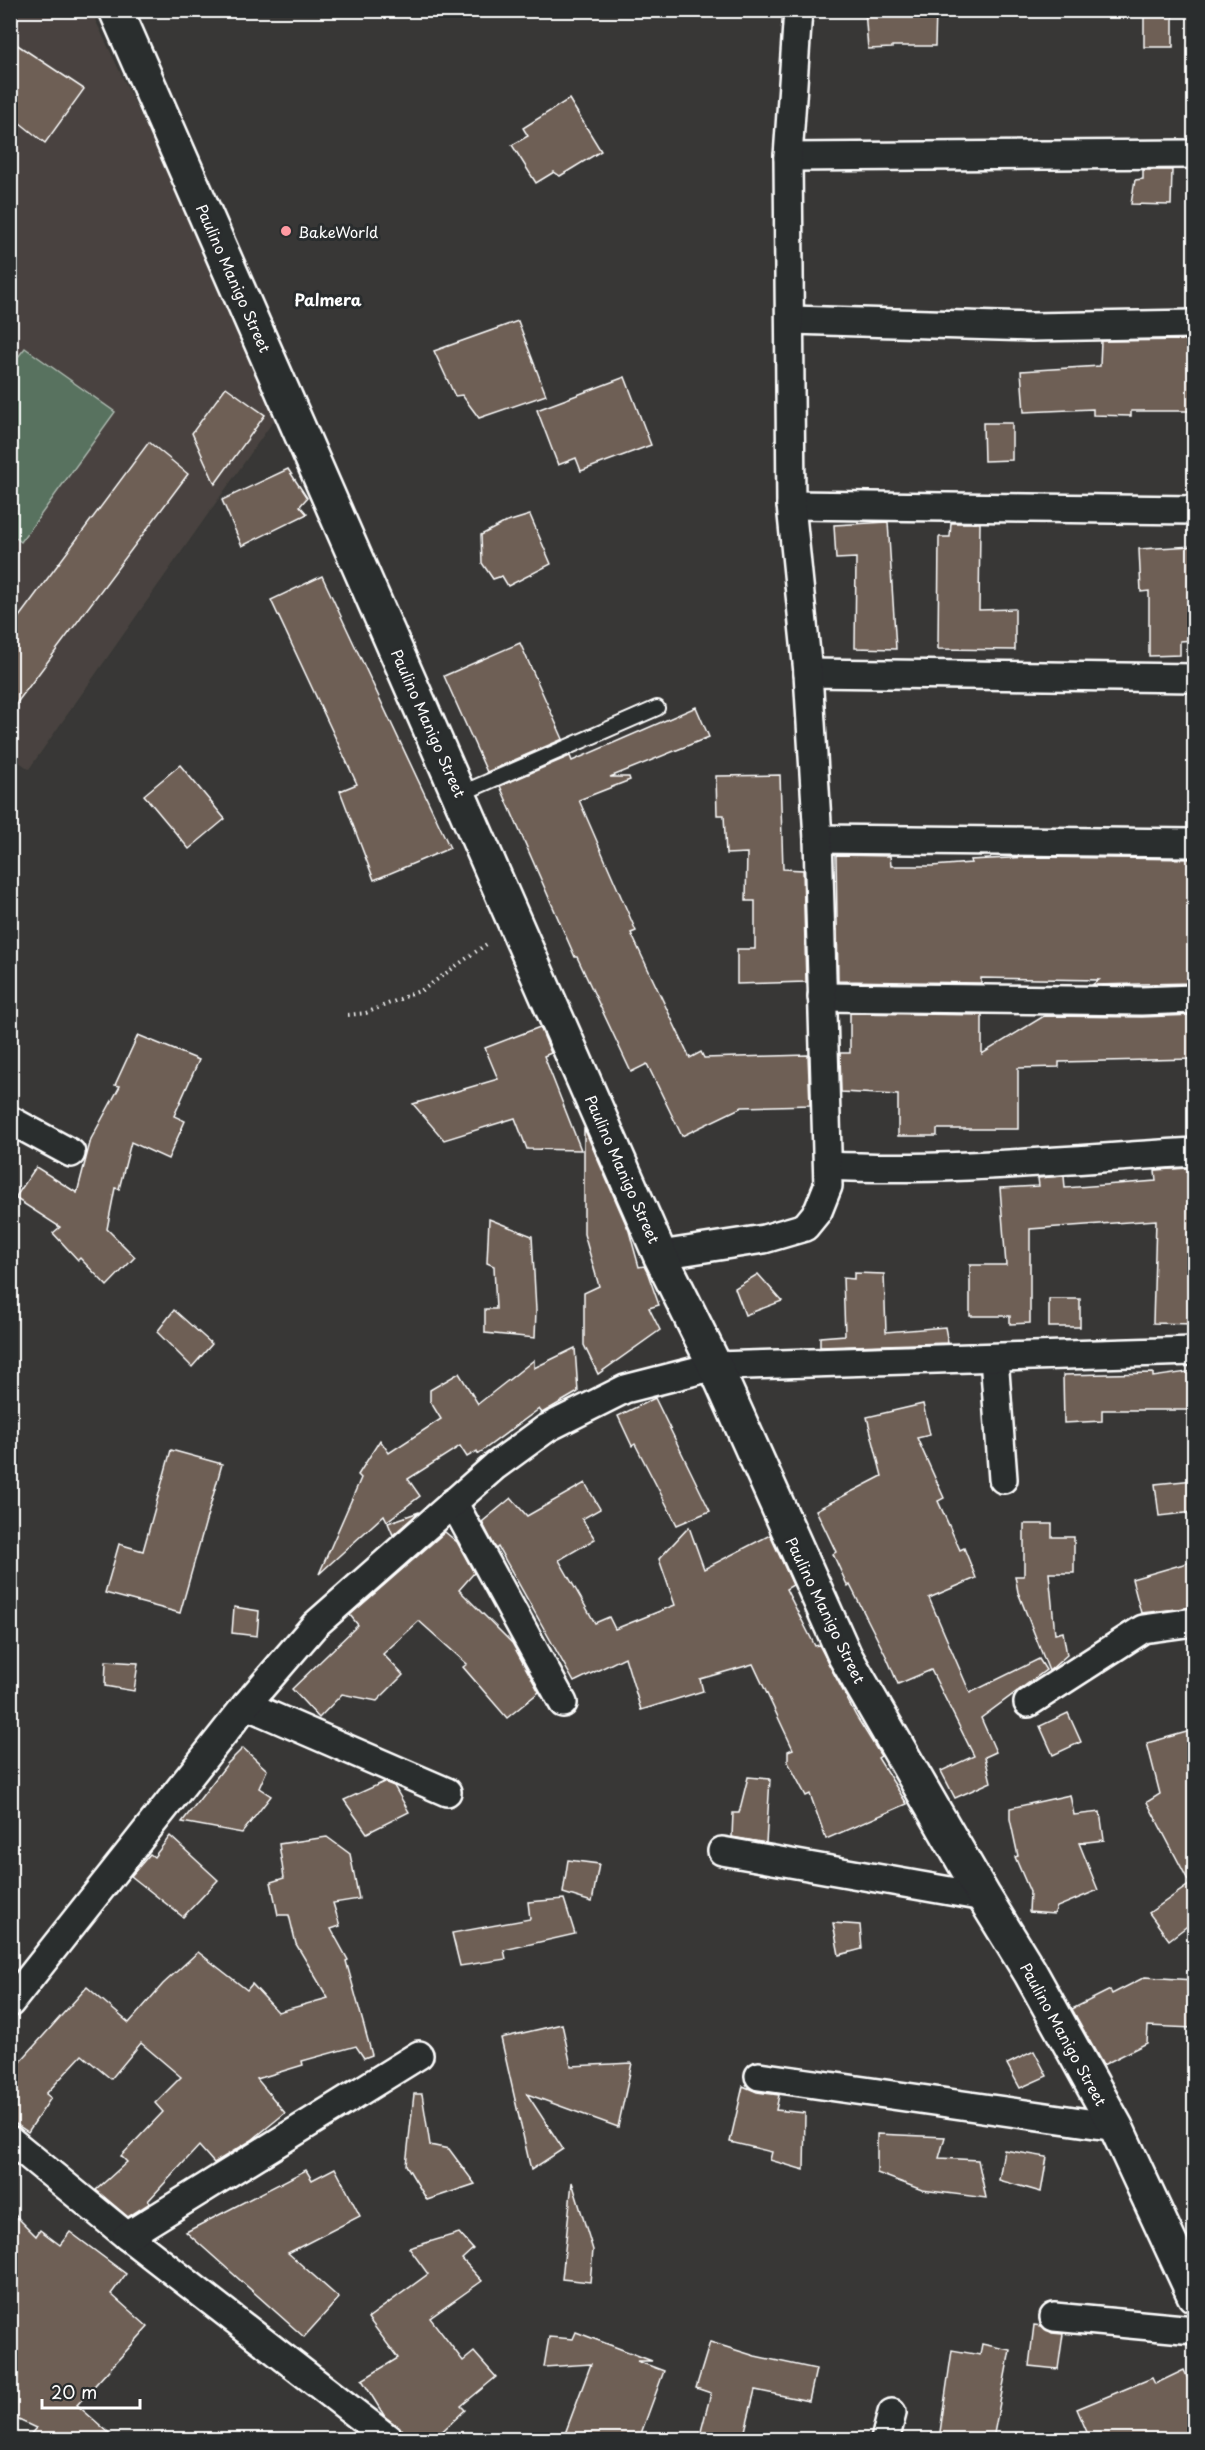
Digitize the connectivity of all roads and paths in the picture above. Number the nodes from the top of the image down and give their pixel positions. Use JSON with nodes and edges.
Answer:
{"nodes":[{"id":1,"x":116,"y":10,"type":"edge"},
{"id":2,"x":798,"y":10,"type":"edge"},
{"id":3,"x":1194,"y":154,"type":"edge"},
{"id":4,"x":788,"y":157,"type":"junction"},
{"id":5,"x":791,"y":320,"type":"junction"},
{"id":6,"x":1194,"y":324,"type":"edge"},
{"id":7,"x":791,"y":505,"type":"junction"},
{"id":8,"x":1194,"y":510,"type":"edge"},
{"id":9,"x":808,"y":673,"type":"junction"},
{"id":10,"x":1194,"y":678,"type":"edge"},
{"id":11,"x":657,"y":708,"type":"dead end"},
{"id":12,"x":460,"y":794,"type":"junction"},
{"id":13,"x":818,"y":839,"type":"junction"},
{"id":14,"x":1194,"y":843,"type":"edge"},
{"id":15,"x":517,"y":925,"type":"junction"},
{"id":16,"x":822,"y":997,"type":"junction"},
{"id":17,"x":1194,"y":999,"type":"edge"},
{"id":18,"x":348,"y":1015,"type":"dead end"},
{"id":19,"x":10,"y":1120,"type":"edge"},
{"id":20,"x":1194,"y":1152,"type":"edge"},
{"id":21,"x":71,"y":1153,"type":"dead end"},
{"id":22,"x":828,"y":1166,"type":"junction"},
{"id":23,"x":660,"y":1255,"type":"junction"},
{"id":24,"x":1194,"y":1352,"type":"edge"},
{"id":25,"x":994,"y":1358,"type":"junction"},
{"id":26,"x":715,"y":1366,"type":"junction"},
{"id":27,"x":1003,"y":1479,"type":"dead end"},
{"id":28,"x":453,"y":1502,"type":"junction"},
{"id":29,"x":1194,"y":1622,"type":"edge"},
{"id":30,"x":562,"y":1702,"type":"dead end"},
{"id":31,"x":1028,"y":1702,"type":"dead end"},
{"id":32,"x":246,"y":1705,"type":"junction"},
{"id":33,"x":447,"y":1792,"type":"dead end"},
{"id":34,"x":722,"y":1851,"type":"dead end"},
{"id":35,"x":984,"y":1897,"type":"junction"},
{"id":36,"x":10,"y":2003,"type":"edge"},
{"id":37,"x":419,"y":2055,"type":"dead end"},
{"id":38,"x":759,"y":2076,"type":"dead end"},
{"id":39,"x":1116,"y":2127,"type":"junction"},
{"id":40,"x":10,"y":2140,"type":"edge"},
{"id":41,"x":127,"y":2236,"type":"junction"},
{"id":42,"x":1194,"y":2295,"type":"edge"},
{"id":43,"x":1054,"y":2317,"type":"dead end"},
{"id":44,"x":1194,"y":2330,"type":"edge"},
{"id":45,"x":892,"y":2413,"type":"dead end"},
{"id":46,"x":390,"y":2439,"type":"edge"},
{"id":47,"x":885,"y":2439,"type":"edge"}],
"edges":[{"from":1,"to":12,"type":"street","name":"Paulino Manigo Street"},
{"from":2,"to":4,"type":"street"},
{"from":3,"to":4,"type":"street"},
{"from":4,"to":5,"type":"street"},
{"from":5,"to":6,"type":"street"},
{"from":5,"to":7,"type":"street"},
{"from":7,"to":8,"type":"street"},
{"from":7,"to":9,"type":"street"},
{"from":9,"to":10,"type":"street"},
{"from":9,"to":13,"type":"street"},
{"from":11,"to":12,"type":"lane"},
{"from":12,"to":15,"type":"street","name":"Paulino Manigo Street"},
{"from":13,"to":14,"type":"street"},
{"from":13,"to":16,"type":"street"},
{"from":15,"to":18,"type":"path"},
{"from":15,"to":23,"type":"street","name":"Paulino Manigo Street"},
{"from":16,"to":17,"type":"street"},
{"from":16,"to":22,"type":"street"},
{"from":19,"to":21,"type":"street"},
{"from":20,"to":22,"type":"street"},
{"from":22,"to":23,"type":"street"},
{"from":23,"to":26,"type":"street","name":"Paulino Manigo Street"},
{"from":24,"to":25,"type":"street"},
{"from":25,"to":26,"type":"street"},
{"from":25,"to":27,"type":"street"},
{"from":26,"to":28,"type":"street"},
{"from":26,"to":35,"type":"street","name":"Paulino Manigo Street"},
{"from":28,"to":30,"type":"street"},
{"from":28,"to":32,"type":"street"},
{"from":29,"to":31,"type":"street"},
{"from":32,"to":33,"type":"street"},
{"from":32,"to":36,"type":"street"},
{"from":34,"to":35,"type":"street"},
{"from":35,"to":39,"type":"street","name":"Paulino Manigo Street"},
{"from":37,"to":41,"type":"street"},
{"from":38,"to":39,"type":"street"},
{"from":39,"to":42,"type":"street","name":"Paulino Manigo Street"},
{"from":40,"to":41,"type":"street"},
{"from":41,"to":46,"type":"street"},
{"from":43,"to":44,"type":"street"},
{"from":45,"to":47,"type":"street"}]}
